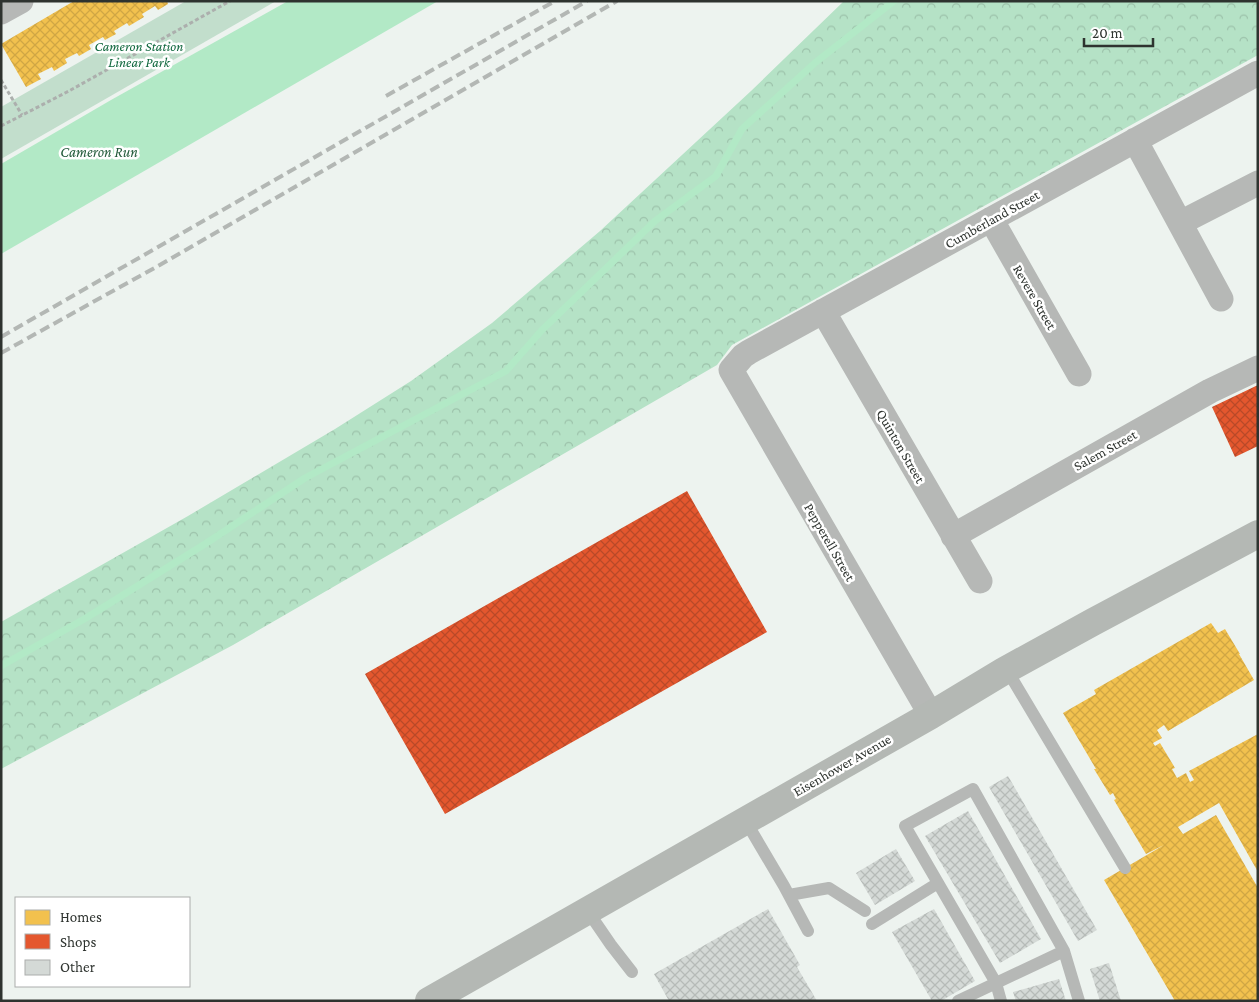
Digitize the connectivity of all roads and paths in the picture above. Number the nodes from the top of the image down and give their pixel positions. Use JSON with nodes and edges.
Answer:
{"nodes":[{"id":1,"x":21,"y":1,"type":"edge"},
{"id":2,"x":228,"y":2,"type":"edge"},
{"id":3,"x":1,"y":12,"type":"edge"},
{"id":4,"x":1258,"y":73,"type":"edge"},
{"id":5,"x":1,"y":80,"type":"edge"},
{"id":6,"x":22,"y":115,"type":"junction"},
{"id":7,"x":1,"y":126,"type":"edge"},
{"id":8,"x":1135,"y":140,"type":"junction"},
{"id":9,"x":1258,"y":183,"type":"edge"},
{"id":10,"x":991,"y":220,"type":"junction"},
{"id":11,"x":1180,"y":223,"type":"junction"},
{"id":12,"x":1221,"y":299,"type":"dead end"},
{"id":13,"x":823,"y":311,"type":"junction"},
{"id":14,"x":1258,"y":368,"type":"edge"},
{"id":15,"x":731,"y":370,"type":"joint"},
{"id":16,"x":1079,"y":374,"type":"dead end"},
{"id":17,"x":1258,"y":534,"type":"edge"},
{"id":18,"x":953,"y":536,"type":"junction"},
{"id":19,"x":980,"y":581,"type":"dead end"},
{"id":20,"x":1007,"y":670,"type":"junction"},
{"id":21,"x":930,"y":715,"type":"junction"},
{"id":22,"x":745,"y":820,"type":"junction"},
{"id":23,"x":1125,"y":868,"type":"dead end"},
{"id":24,"x":938,"y":883,"type":"junction"},
{"id":25,"x":789,"y":895,"type":"junction"},
{"id":26,"x":587,"y":910,"type":"junction"},
{"id":27,"x":866,"y":911,"type":"dead end"},
{"id":28,"x":872,"y":924,"type":"dead end"},
{"id":29,"x":808,"y":931,"type":"dead end"},
{"id":30,"x":1064,"y":950,"type":"junction"},
{"id":31,"x":632,"y":972,"type":"dead end"},
{"id":32,"x":996,"y":983,"type":"junction"},
{"id":33,"x":429,"y":1001,"type":"edge"},
{"id":34,"x":958,"y":1001,"type":"edge"},
{"id":35,"x":1001,"y":1001,"type":"edge"},
{"id":36,"x":1079,"y":1001,"type":"edge"}],
"edges":[{"from":1,"to":3,"type":"street"},
{"from":2,"to":6,"type":"path"},
{"from":4,"to":8,"type":"street","name":"Cumberland Street"},
{"from":5,"to":6,"type":"path"},
{"from":6,"to":7,"type":"path"},
{"from":8,"to":10,"type":"street","name":"Cumberland Street"},
{"from":8,"to":11,"type":"street"},
{"from":9,"to":11,"type":"street"},
{"from":10,"to":13,"type":"street","name":"Cumberland Street"},
{"from":10,"to":16,"type":"street","name":"Revere Street"},
{"from":11,"to":12,"type":"street"},
{"from":13,"to":15,"type":"street","name":"Cumberland Street"},
{"from":13,"to":18,"type":"street","name":"Quinton Street"},
{"from":14,"to":18,"type":"street","name":"Salem Street"},
{"from":15,"to":21,"type":"street","name":"Pepperell Street"},
{"from":17,"to":20,"type":"main road","name":"Eisenhower Avenue"},
{"from":18,"to":19,"type":"street","name":"Quinton Street"},
{"from":20,"to":21,"type":"main road","name":"Eisenhower Avenue"},
{"from":20,"to":23,"type":"lane"},
{"from":21,"to":22,"type":"main road","name":"Eisenhower Avenue"},
{"from":22,"to":25,"type":"lane"},
{"from":22,"to":26,"type":"main road","name":"Eisenhower Avenue"},
{"from":24,"to":28,"type":"lane"},
{"from":24,"to":30,"type":"lane"},
{"from":24,"to":32,"type":"lane"},
{"from":25,"to":27,"type":"lane"},
{"from":25,"to":29,"type":"lane"},
{"from":26,"to":31,"type":"lane"},
{"from":26,"to":33,"type":"main road","name":"Eisenhower Avenue"},
{"from":30,"to":32,"type":"lane"},
{"from":30,"to":36,"type":"lane"},
{"from":32,"to":34,"type":"lane"},
{"from":32,"to":35,"type":"lane"}]}
